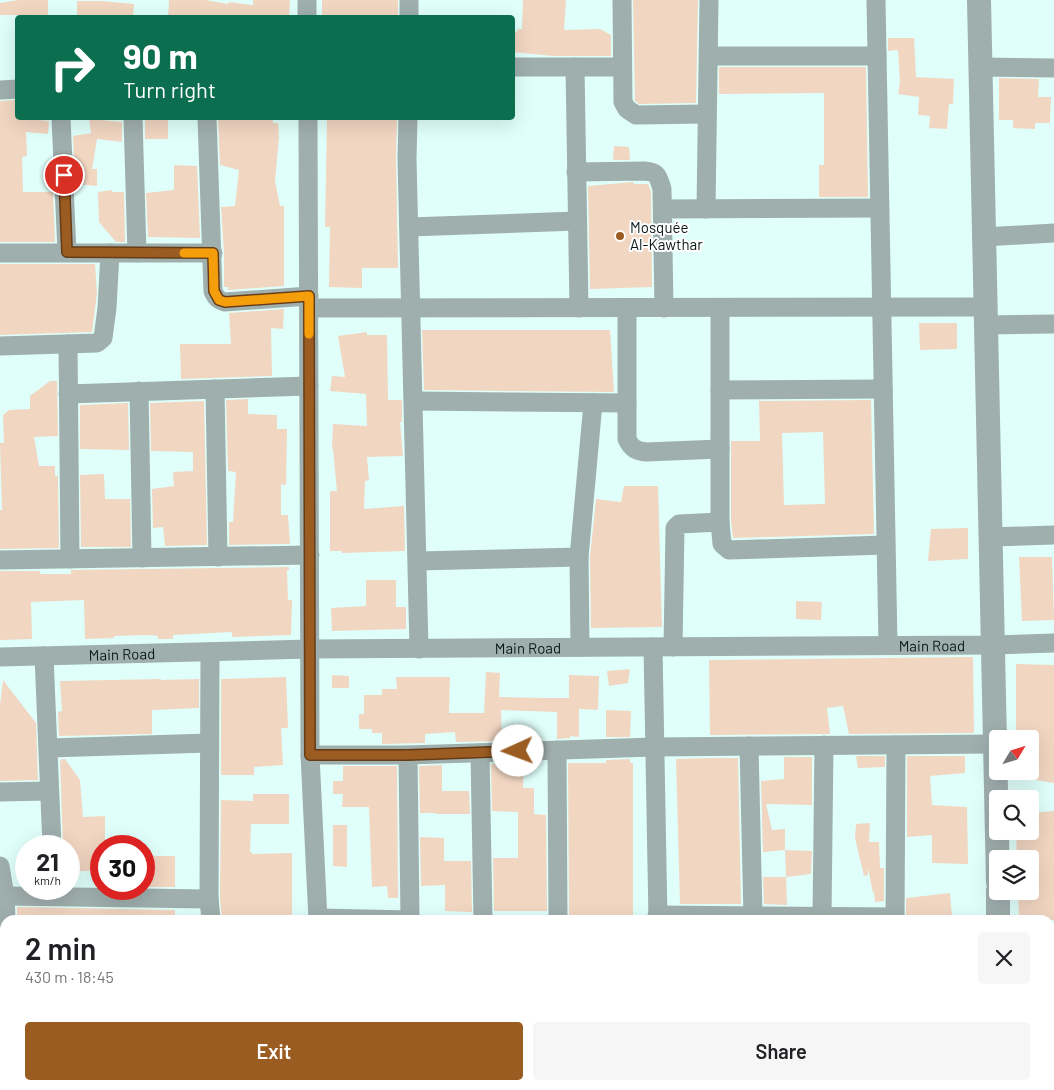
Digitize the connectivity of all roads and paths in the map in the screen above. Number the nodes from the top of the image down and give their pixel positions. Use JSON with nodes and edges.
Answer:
{"nodes":[{"id":1,"x":307,"y":0,"type":"edge"},
{"id":2,"x":409,"y":0,"type":"edge"},
{"id":3,"x":622,"y":0,"type":"edge"},
{"id":4,"x":710,"y":0,"type":"edge"},
{"id":5,"x":876,"y":0,"type":"edge"},
{"id":6,"x":979,"y":0,"type":"edge"},
{"id":7,"x":308,"y":15,"type":"edge"},
{"id":8,"x":409,"y":15,"type":"edge"},
{"id":9,"x":709,"y":56,"type":"junction"},
{"id":10,"x":877,"y":56,"type":"junction"},
{"id":11,"x":515,"y":67,"type":"edge"},
{"id":12,"x":575,"y":67,"type":"junction"},
{"id":13,"x":980,"y":67,"type":"junction"},
{"id":14,"x":622,"y":68,"type":"junction"},
{"id":15,"x":1054,"y":68,"type":"edge"},
{"id":16,"x":0,"y":90,"type":"edge"},
{"id":17,"x":15,"y":90,"type":"edge"},
{"id":18,"x":708,"y":114,"type":"junction"},
{"id":19,"x":62,"y":120,"type":"edge"},
{"id":20,"x":134,"y":120,"type":"edge"},
{"id":21,"x":207,"y":120,"type":"edge"},
{"id":22,"x":308,"y":120,"type":"edge"},
{"id":23,"x":408,"y":120,"type":"edge"},
{"id":24,"x":576,"y":172,"type":"junction"},
{"id":25,"x":879,"y":208,"type":"junction"},
{"id":26,"x":662,"y":209,"type":"junction"},
{"id":27,"x":706,"y":209,"type":"junction"},
{"id":28,"x":577,"y":221,"type":"junction"},
{"id":29,"x":409,"y":227,"type":"junction"},
{"id":30,"x":1054,"y":233,"type":"edge"},
{"id":31,"x":984,"y":237,"type":"junction"},
{"id":32,"x":67,"y":252,"type":"junction"},
{"id":33,"x":0,"y":253,"type":"edge"},
{"id":34,"x":110,"y":253,"type":"junction"},
{"id":35,"x":137,"y":253,"type":"junction"},
{"id":36,"x":213,"y":253,"type":"junction"},
{"id":37,"x":309,"y":302,"type":"junction"},
{"id":38,"x":412,"y":308,"type":"junction"},
{"id":39,"x":579,"y":308,"type":"junction"},
{"id":40,"x":627,"y":308,"type":"junction"},
{"id":41,"x":664,"y":308,"type":"junction"},
{"id":42,"x":720,"y":308,"type":"junction"},
{"id":43,"x":880,"y":308,"type":"junction"},
{"id":44,"x":986,"y":316,"type":"junction"},
{"id":45,"x":1054,"y":324,"type":"edge"},
{"id":46,"x":68,"y":344,"type":"junction"},
{"id":47,"x":0,"y":346,"type":"edge"},
{"id":48,"x":309,"y":386,"type":"junction"},
{"id":49,"x":215,"y":389,"type":"junction"},
{"id":50,"x":882,"y":389,"type":"junction"},
{"id":51,"x":720,"y":390,"type":"junction"},
{"id":52,"x":139,"y":391,"type":"junction"},
{"id":53,"x":68,"y":394,"type":"junction"},
{"id":54,"x":414,"y":401,"type":"junction"},
{"id":55,"x":593,"y":403,"type":"junction"},
{"id":56,"x":627,"y":403,"type":"junction"},
{"id":57,"x":720,"y":450,"type":"junction"},
{"id":58,"x":720,"y":522,"type":"junction"},
{"id":59,"x":1054,"y":535,"type":"edge"},
{"id":60,"x":990,"y":537,"type":"junction"},
{"id":61,"x":885,"y":546,"type":"junction"},
{"id":62,"x":310,"y":555,"type":"junction"},
{"id":63,"x":218,"y":557,"type":"junction"},
{"id":64,"x":579,"y":557,"type":"junction"},
{"id":65,"x":142,"y":558,"type":"junction"},
{"id":66,"x":70,"y":559,"type":"junction"},
{"id":67,"x":0,"y":560,"type":"edge"},
{"id":68,"x":418,"y":561,"type":"junction"},
{"id":69,"x":1054,"y":643,"type":"edge"},
{"id":70,"x":992,"y":645,"type":"junction"},
{"id":71,"x":888,"y":646,"type":"junction"},
{"id":72,"x":580,"y":647,"type":"junction"},
{"id":73,"x":653,"y":647,"type":"junction"},
{"id":74,"x":673,"y":647,"type":"junction"},
{"id":75,"x":419,"y":648,"type":"junction"},
{"id":76,"x":310,"y":649,"type":"junction"},
{"id":77,"x":210,"y":652,"type":"junction"},
{"id":78,"x":44,"y":656,"type":"junction"},
{"id":79,"x":0,"y":657,"type":"edge"},
{"id":80,"x":994,"y":730,"type":"edge"},
{"id":81,"x":210,"y":744,"type":"junction"},
{"id":82,"x":989,"y":744,"type":"edge"},
{"id":83,"x":896,"y":745,"type":"junction"},
{"id":84,"x":748,"y":746,"type":"junction"},
{"id":85,"x":824,"y":746,"type":"junction"},
{"id":86,"x":654,"y":747,"type":"junction"},
{"id":87,"x":49,"y":748,"type":"junction"},
{"id":88,"x":557,"y":750,"type":"junction"},
{"id":89,"x":480,"y":752,"type":"junction"},
{"id":90,"x":310,"y":755,"type":"junction"},
{"id":91,"x":408,"y":755,"type":"junction"},
{"id":92,"x":995,"y":780,"type":"edge"},
{"id":93,"x":49,"y":791,"type":"junction"},
{"id":94,"x":0,"y":792,"type":"edge"},
{"id":95,"x":51,"y":835,"type":"edge"},
{"id":96,"x":997,"y":850,"type":"edge"},
{"id":97,"x":0,"y":866,"type":"edge"},
{"id":98,"x":80,"y":893,"type":"edge"},
{"id":99,"x":15,"y":895,"type":"edge"},
{"id":100,"x":5,"y":896,"type":"junction"},
{"id":101,"x":209,"y":899,"type":"junction"},
{"id":102,"x":998,"y":900,"type":"edge"},
{"id":103,"x":6,"y":915,"type":"edge"},
{"id":104,"x":211,"y":915,"type":"edge"},
{"id":105,"x":318,"y":915,"type":"edge"},
{"id":106,"x":411,"y":915,"type":"edge"},
{"id":107,"x":483,"y":915,"type":"edge"},
{"id":108,"x":558,"y":915,"type":"edge"},
{"id":109,"x":657,"y":915,"type":"edge"},
{"id":110,"x":754,"y":915,"type":"edge"},
{"id":111,"x":822,"y":915,"type":"edge"},
{"id":112,"x":895,"y":915,"type":"edge"},
{"id":113,"x":998,"y":915,"type":"edge"}],
"edges":[{"from":1,"to":7,"type":"street"},
{"from":2,"to":8,"type":"street"},
{"from":3,"to":14,"type":"street"},
{"from":4,"to":9,"type":"street"},
{"from":5,"to":10,"type":"street"},
{"from":6,"to":13,"type":"street"},
{"from":9,"to":10,"type":"street"},
{"from":9,"to":18,"type":"street"},
{"from":10,"to":25,"type":"street"},
{"from":11,"to":12,"type":"street"},
{"from":12,"to":14,"type":"street"},
{"from":12,"to":24,"type":"street"},
{"from":13,"to":15,"type":"street"},
{"from":13,"to":31,"type":"street"},
{"from":14,"to":18,"type":"street"},
{"from":16,"to":17,"type":"street"},
{"from":18,"to":27,"type":"street"},
{"from":19,"to":32,"type":"street"},
{"from":20,"to":35,"type":"street"},
{"from":21,"to":36,"type":"street"},
{"from":22,"to":37,"type":"street"},
{"from":23,"to":29,"type":"street"},
{"from":24,"to":26,"type":"street"},
{"from":24,"to":28,"type":"street"},
{"from":25,"to":27,"type":"street"},
{"from":25,"to":43,"type":"street"},
{"from":26,"to":27,"type":"street"},
{"from":26,"to":41,"type":"street"},
{"from":28,"to":29,"type":"street"},
{"from":28,"to":39,"type":"street"},
{"from":29,"to":38,"type":"street"},
{"from":30,"to":31,"type":"street"},
{"from":31,"to":44,"type":"street"},
{"from":32,"to":33,"type":"street"},
{"from":32,"to":34,"type":"street"},
{"from":34,"to":35,"type":"street"},
{"from":34,"to":46,"type":"street"},
{"from":35,"to":36,"type":"street"},
{"from":36,"to":37,"type":"street"},
{"from":37,"to":38,"type":"street"},
{"from":37,"to":48,"type":"street"},
{"from":38,"to":39,"type":"street"},
{"from":38,"to":54,"type":"street"},
{"from":39,"to":40,"type":"street"},
{"from":40,"to":41,"type":"street"},
{"from":40,"to":56,"type":"street"},
{"from":41,"to":42,"type":"street"},
{"from":42,"to":43,"type":"street"},
{"from":42,"to":51,"type":"street"},
{"from":43,"to":44,"type":"street"},
{"from":43,"to":50,"type":"street"},
{"from":44,"to":45,"type":"street"},
{"from":44,"to":60,"type":"street"},
{"from":46,"to":47,"type":"street"},
{"from":46,"to":53,"type":"street"},
{"from":48,"to":49,"type":"street"},
{"from":48,"to":62,"type":"street"},
{"from":49,"to":52,"type":"street"},
{"from":49,"to":63,"type":"street"},
{"from":50,"to":51,"type":"street"},
{"from":50,"to":61,"type":"street"},
{"from":51,"to":57,"type":"street"},
{"from":52,"to":53,"type":"street"},
{"from":52,"to":65,"type":"street"},
{"from":53,"to":66,"type":"street"},
{"from":54,"to":55,"type":"street"},
{"from":54,"to":68,"type":"street"},
{"from":55,"to":56,"type":"street"},
{"from":55,"to":64,"type":"street"},
{"from":56,"to":57,"type":"street"},
{"from":57,"to":58,"type":"street"},
{"from":58,"to":61,"type":"street"},
{"from":58,"to":74,"type":"street"},
{"from":59,"to":60,"type":"street"},
{"from":60,"to":70,"type":"street"},
{"from":61,"to":71,"type":"street"},
{"from":62,"to":63,"type":"street"},
{"from":62,"to":76,"type":"street"},
{"from":63,"to":65,"type":"street"},
{"from":64,"to":68,"type":"street"},
{"from":64,"to":72,"type":"street"},
{"from":65,"to":66,"type":"street"},
{"from":66,"to":67,"type":"street"},
{"from":68,"to":75,"type":"street"},
{"from":69,"to":70,"type":"street","name":"Main Road"},
{"from":70,"to":71,"type":"street","name":"Main Road"},
{"from":70,"to":80,"type":"street"},
{"from":71,"to":74,"type":"street","name":"Main Road"},
{"from":72,"to":73,"type":"street","name":"Main Road"},
{"from":72,"to":75,"type":"street","name":"Main Road"},
{"from":73,"to":74,"type":"street","name":"Main Road"},
{"from":73,"to":86,"type":"street"},
{"from":75,"to":76,"type":"street","name":"Main Road"},
{"from":76,"to":77,"type":"street","name":"Main Road"},
{"from":76,"to":90,"type":"street"},
{"from":77,"to":78,"type":"street","name":"Main Road"},
{"from":77,"to":81,"type":"street"},
{"from":78,"to":79,"type":"street","name":"Main Road"},
{"from":78,"to":87,"type":"street"},
{"from":81,"to":87,"type":"street"},
{"from":81,"to":101,"type":"street"},
{"from":82,"to":83,"type":"street"},
{"from":83,"to":85,"type":"street"},
{"from":83,"to":112,"type":"street"},
{"from":84,"to":85,"type":"street"},
{"from":84,"to":86,"type":"street"},
{"from":84,"to":110,"type":"street"},
{"from":85,"to":111,"type":"street"},
{"from":86,"to":88,"type":"street"},
{"from":86,"to":109,"type":"street"},
{"from":87,"to":93,"type":"street"},
{"from":88,"to":89,"type":"street"},
{"from":88,"to":108,"type":"street"},
{"from":89,"to":91,"type":"street"},
{"from":89,"to":107,"type":"street"},
{"from":90,"to":91,"type":"street"},
{"from":90,"to":105,"type":"street"},
{"from":91,"to":106,"type":"street"},
{"from":92,"to":96,"type":"street"},
{"from":93,"to":94,"type":"street"},
{"from":93,"to":95,"type":"street"},
{"from":97,"to":100,"type":"street"},
{"from":98,"to":101,"type":"street"},
{"from":99,"to":100,"type":"street"},
{"from":100,"to":103,"type":"street"},
{"from":101,"to":104,"type":"street"},
{"from":102,"to":113,"type":"street"}]}
